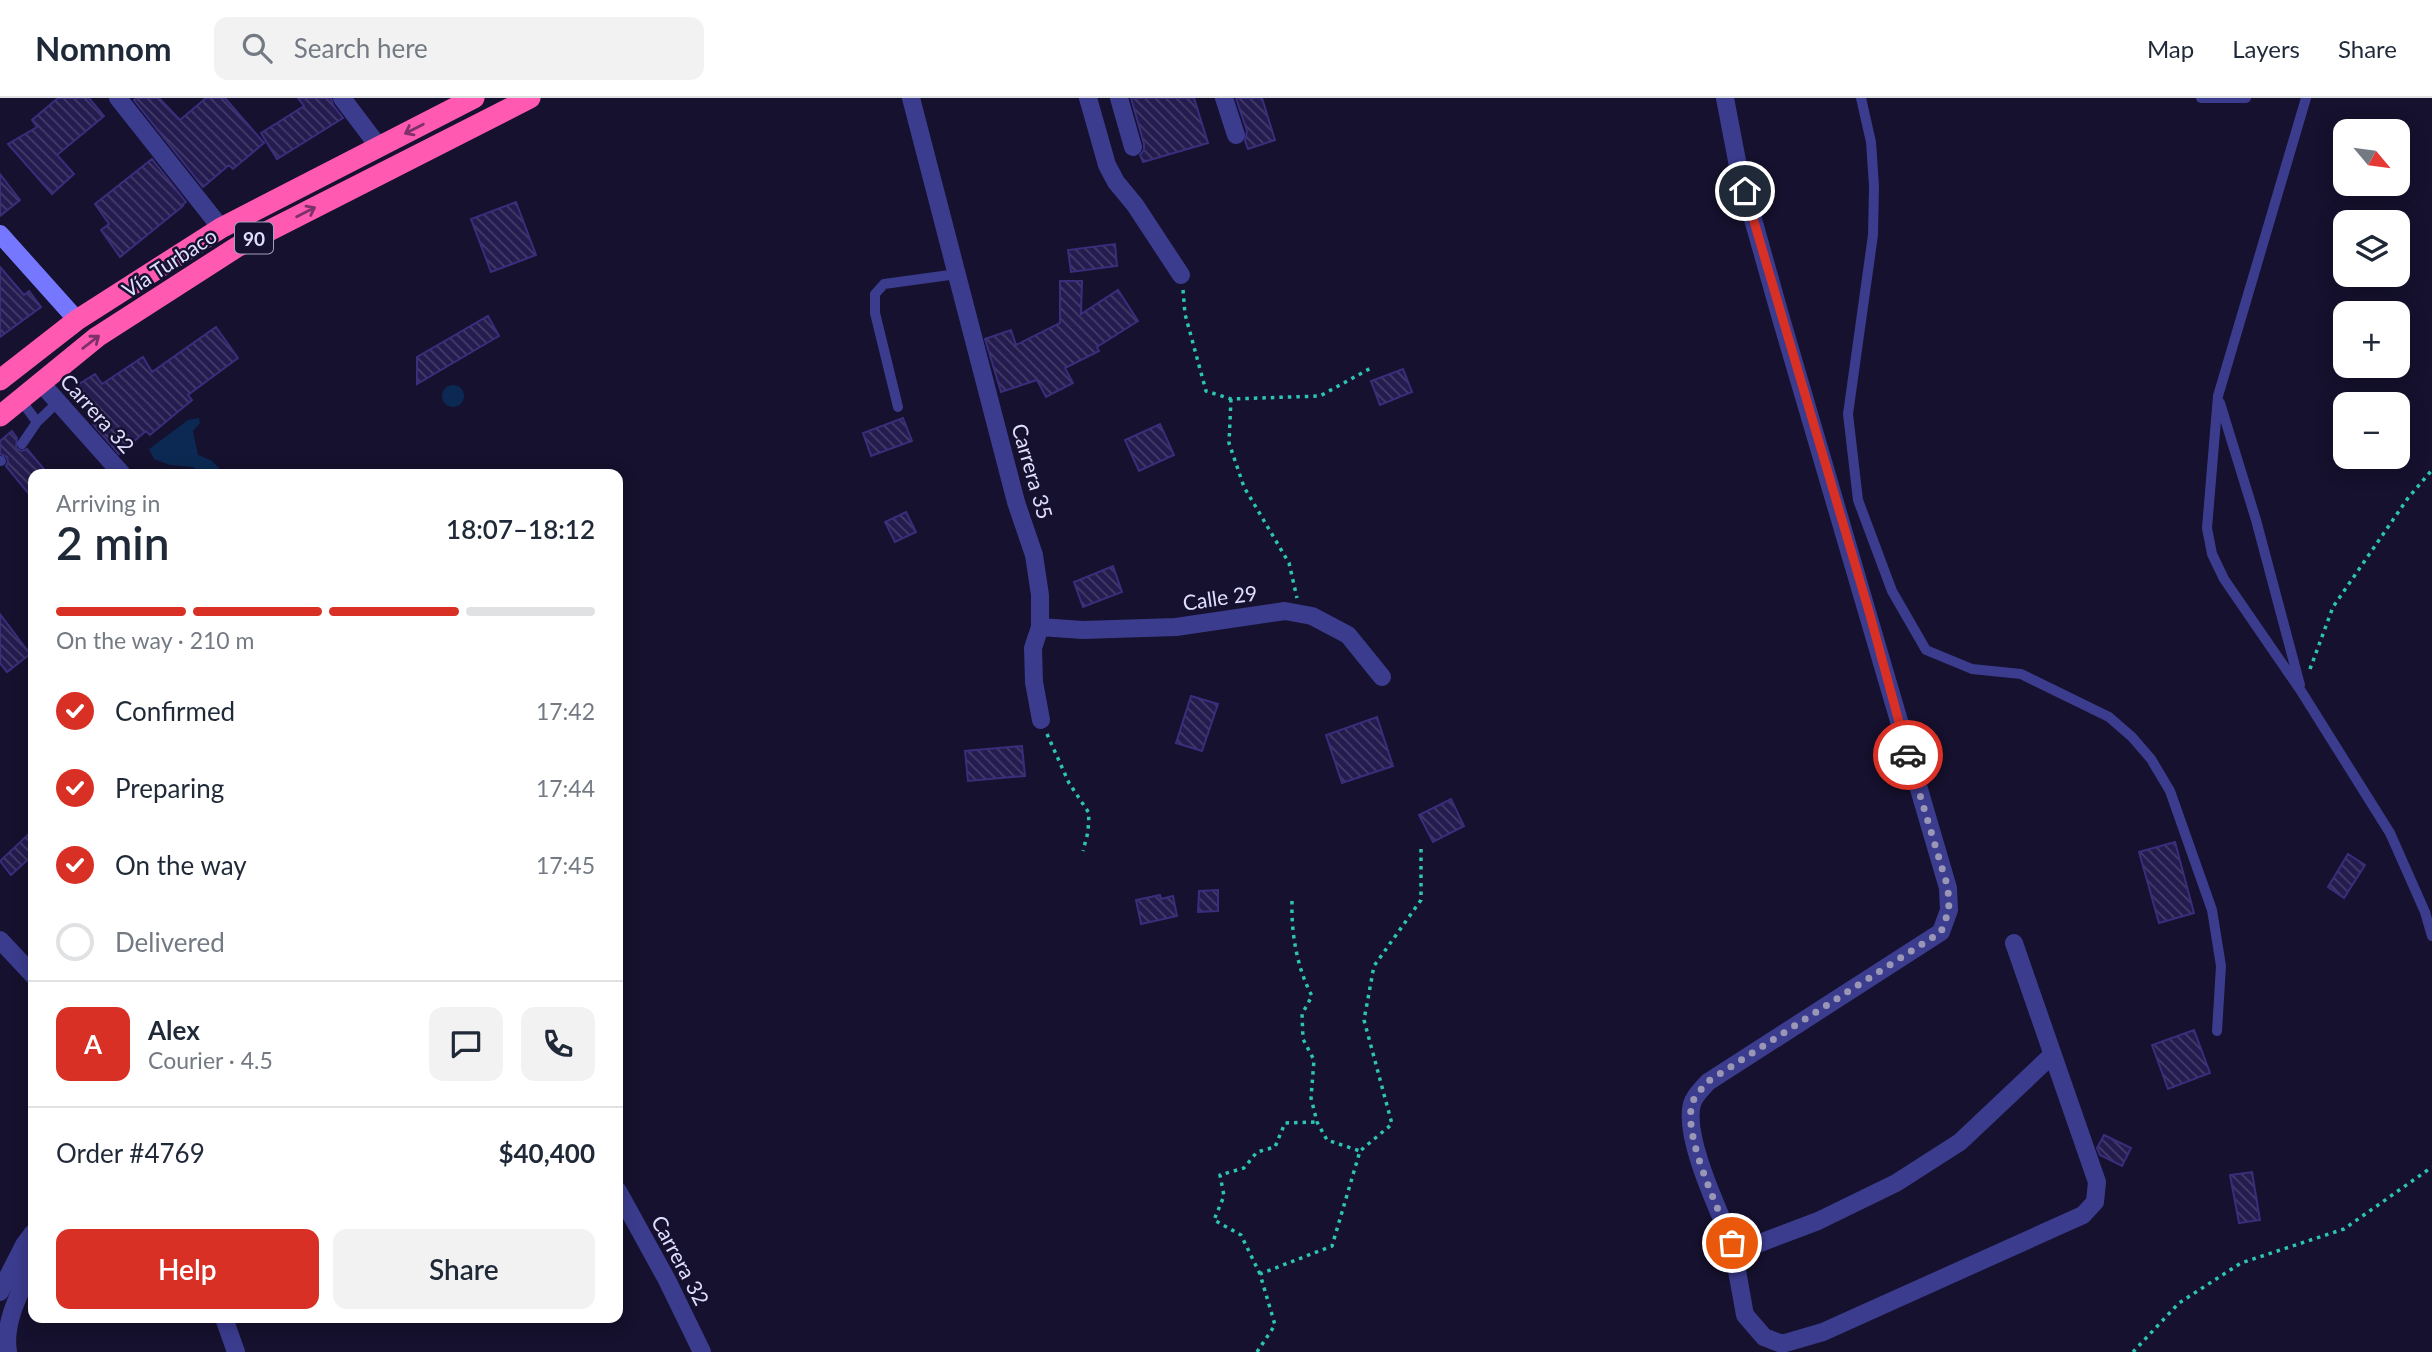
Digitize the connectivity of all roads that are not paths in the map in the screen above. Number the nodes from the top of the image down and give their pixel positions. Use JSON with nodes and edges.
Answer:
{"nodes":[{"id":1,"x":118,"y":98,"type":"edge"},
{"id":2,"x":342,"y":98,"type":"edge"},
{"id":3,"x":474,"y":98,"type":"edge"},
{"id":4,"x":530,"y":98,"type":"edge"},
{"id":5,"x":911,"y":98,"type":"edge"},
{"id":6,"x":1088,"y":98,"type":"edge"},
{"id":7,"x":1119,"y":98,"type":"edge"},
{"id":8,"x":1224,"y":98,"type":"edge"},
{"id":9,"x":1726,"y":98,"type":"edge"},
{"id":10,"x":1861,"y":98,"type":"edge"},
{"id":11,"x":2201,"y":98,"type":"edge"},
{"id":12,"x":2246,"y":98,"type":"edge"},
{"id":13,"x":2306,"y":98,"type":"edge"},
{"id":14,"x":1236,"y":135,"type":"dead end"},
{"id":15,"x":379,"y":147,"type":"junction"},
{"id":16,"x":1133,"y":148,"type":"dead end"},
{"id":17,"x":221,"y":228,"type":"junction"},
{"id":18,"x":0,"y":234,"type":"edge"},
{"id":19,"x":957,"y":274,"type":"junction"},
{"id":20,"x":1181,"y":275,"type":"road end"},
{"id":21,"x":76,"y":320,"type":"junction"},
{"id":22,"x":0,"y":380,"type":"edge"},
{"id":23,"x":41,"y":383,"type":"junction"},
{"id":24,"x":2218,"y":396,"type":"junction"},
{"id":25,"x":20,"y":399,"type":"junction"},
{"id":26,"x":58,"y":402,"type":"junction"},
{"id":27,"x":898,"y":407,"type":"dead end"},
{"id":28,"x":0,"y":416,"type":"edge"},
{"id":29,"x":37,"y":422,"type":"junction"},
{"id":30,"x":22,"y":444,"type":"dead end"},
{"id":31,"x":118,"y":469,"type":"edge"},
{"id":32,"x":1040,"y":627,"type":"junction"},
{"id":33,"x":1382,"y":677,"type":"dead end"},
{"id":34,"x":2301,"y":691,"type":"junction"},
{"id":35,"x":1041,"y":720,"type":"road end"},
{"id":36,"x":2432,"y":936,"type":"edge"},
{"id":37,"x":0,"y":940,"type":"edge"},
{"id":38,"x":2014,"y":943,"type":"dead end"},
{"id":39,"x":28,"y":970,"type":"edge"},
{"id":40,"x":2217,"y":1031,"type":"dead end"},
{"id":41,"x":2052,"y":1055,"type":"junction"},
{"id":42,"x":623,"y":1200,"type":"edge"},
{"id":43,"x":28,"y":1240,"type":"edge"},
{"id":44,"x":1732,"y":1243,"type":"junction"},
{"id":45,"x":28,"y":1275,"type":"edge"},
{"id":46,"x":0,"y":1292,"type":"edge"},
{"id":47,"x":229,"y":1323,"type":"edge"},
{"id":48,"x":8,"y":1352,"type":"edge"},
{"id":49,"x":236,"y":1352,"type":"edge"},
{"id":50,"x":702,"y":1352,"type":"edge"}],
"edges":[{"from":1,"to":17,"type":"street"},
{"from":2,"to":15,"type":"street"},
{"from":3,"to":15,"type":"highway","name":"Vía Turbaco","number":"90","one_way":true},
{"from":23,"to":4,"type":"highway","name":"Vía Turbaco","number":"90","one_way":true},
{"from":5,"to":19,"type":"street","name":"Carrera 35"},
{"from":6,"to":20,"type":"street"},
{"from":7,"to":16,"type":"street"},
{"from":8,"to":14,"type":"street"},
{"from":9,"to":44,"type":"street"},
{"from":10,"to":40,"type":"lane"},
{"from":11,"to":12,"type":"lane"},
{"from":13,"to":24,"type":"lane"},
{"from":15,"to":17,"type":"highway","name":"Vía Turbaco","number":"90"},
{"from":17,"to":21,"type":"highway","name":"Vía Turbaco","number":"90"},
{"from":18,"to":21,"type":"street"},
{"from":19,"to":27,"type":"lane"},
{"from":19,"to":32,"type":"street","name":"Carrera 35"},
{"from":21,"to":22,"type":"highway","name":"Vía Turbaco","number":"90"},
{"from":23,"to":25,"type":"highway","name":"Vía Turbaco","number":"90"},
{"from":23,"to":26,"type":"street","name":"Carrera 32"},
{"from":24,"to":34,"type":"lane"},
{"from":24,"to":34,"type":"lane"},
{"from":25,"to":28,"type":"highway","name":"Vía Turbaco","number":"90"},
{"from":25,"to":29,"type":"lane"},
{"from":26,"to":29,"type":"lane"},
{"from":26,"to":31,"type":"street","name":"Carrera 32"},
{"from":29,"to":30,"type":"lane"},
{"from":32,"to":33,"type":"street","name":"Calle 29"},
{"from":32,"to":35,"type":"street","name":"Carrera 35"},
{"from":34,"to":36,"type":"lane"},
{"from":37,"to":39,"type":"street"},
{"from":38,"to":41,"type":"street"},
{"from":41,"to":44,"type":"street"},
{"from":41,"to":44,"type":"street"},
{"from":42,"to":50,"type":"street","name":"Carrera 32"},
{"from":43,"to":46,"type":"street"},
{"from":45,"to":48,"type":"street"},
{"from":47,"to":49,"type":"street"}]}
